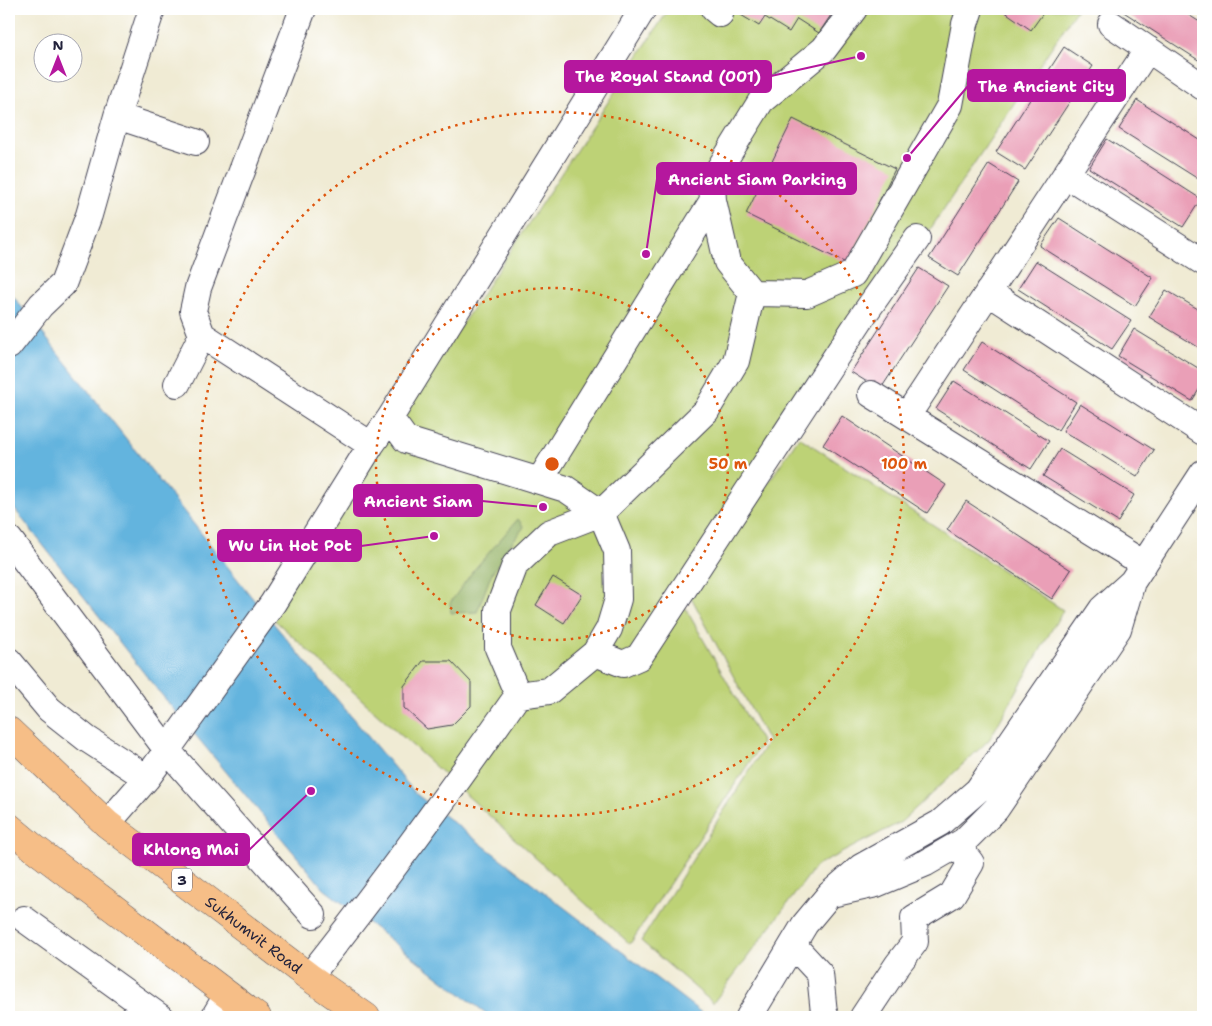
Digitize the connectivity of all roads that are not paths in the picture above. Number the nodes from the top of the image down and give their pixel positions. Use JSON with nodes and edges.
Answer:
{"nodes":[{"id":1,"x":152,"y":9,"type":"edge"},
{"id":2,"x":303,"y":9,"type":"edge"},
{"id":3,"x":643,"y":9,"type":"edge"},
{"id":4,"x":854,"y":9,"type":"edge"},
{"id":5,"x":970,"y":9,"type":"edge"},
{"id":6,"x":1112,"y":24,"type":"dead end"},
{"id":7,"x":1148,"y":49,"type":"junction"},
{"id":8,"x":1203,"y":87,"type":"edge"},
{"id":9,"x":117,"y":116,"type":"junction"},
{"id":10,"x":196,"y":142,"type":"dead end"},
{"id":11,"x":1067,"y":175,"type":"junction"},
{"id":12,"x":713,"y":200,"type":"junction"},
{"id":13,"x":917,"y":239,"type":"dead end"},
{"id":14,"x":1203,"y":262,"type":"edge"},
{"id":15,"x":752,"y":292,"type":"junction"},
{"id":16,"x":988,"y":292,"type":"junction"},
{"id":17,"x":202,"y":335,"type":"junction"},
{"id":18,"x":9,"y":346,"type":"edge"},
{"id":19,"x":177,"y":384,"type":"dead end"},
{"id":20,"x":871,"y":394,"type":"dead end"},
{"id":21,"x":908,"y":416,"type":"junction"},
{"id":22,"x":390,"y":418,"type":"junction"},
{"id":23,"x":1203,"y":432,"type":"edge"},
{"id":24,"x":371,"y":445,"type":"junction"},
{"id":25,"x":1203,"y":473,"type":"edge"},
{"id":26,"x":540,"y":480,"type":"junction"},
{"id":27,"x":600,"y":513,"type":"junction"},
{"id":28,"x":9,"y":539,"type":"edge"},
{"id":29,"x":1138,"y":573,"type":"junction"},
{"id":30,"x":595,"y":653,"type":"junction"},
{"id":31,"x":9,"y":661,"type":"edge"},
{"id":32,"x":518,"y":695,"type":"junction"},
{"id":33,"x":9,"y":731,"type":"edge"},
{"id":34,"x":173,"y":741,"type":"junction"},
{"id":35,"x":147,"y":778,"type":"junction"},
{"id":36,"x":107,"y":824,"type":"junction"},
{"id":37,"x":9,"y":827,"type":"edge"},
{"id":38,"x":957,"y":845,"type":"junction"},
{"id":39,"x":830,"y":894,"type":"junction"},
{"id":40,"x":313,"y":915,"type":"dead end"},
{"id":41,"x":24,"y":919,"type":"dead end"},
{"id":42,"x":793,"y":945,"type":"junction"},
{"id":43,"x":309,"y":977,"type":"junction"},
{"id":44,"x":220,"y":1006,"type":"edge"},
{"id":45,"x":755,"y":1009,"type":"edge"},
{"id":46,"x":160,"y":1017,"type":"edge"},
{"id":47,"x":257,"y":1017,"type":"edge"},
{"id":48,"x":366,"y":1017,"type":"edge"},
{"id":49,"x":826,"y":1017,"type":"edge"},
{"id":50,"x":863,"y":1017,"type":"edge"}],
"edges":[{"from":1,"to":9,"type":"street"},
{"from":2,"to":17,"type":"street"},
{"from":3,"to":22,"type":"street"},
{"from":4,"to":12,"type":"street"},
{"from":5,"to":15,"type":"street"},
{"from":6,"to":7,"type":"street"},
{"from":7,"to":8,"type":"street"},
{"from":7,"to":11,"type":"street"},
{"from":9,"to":10,"type":"street"},
{"from":9,"to":18,"type":"street"},
{"from":11,"to":14,"type":"street"},
{"from":11,"to":16,"type":"street"},
{"from":12,"to":15,"type":"street"},
{"from":12,"to":26,"type":"street"},
{"from":13,"to":30,"type":"street"},
{"from":15,"to":27,"type":"street"},
{"from":16,"to":21,"type":"street"},
{"from":16,"to":23,"type":"street"},
{"from":17,"to":19,"type":"street"},
{"from":17,"to":24,"type":"street"},
{"from":20,"to":21,"type":"street"},
{"from":21,"to":29,"type":"street"},
{"from":22,"to":24,"type":"street"},
{"from":22,"to":26,"type":"street"},
{"from":24,"to":34,"type":"street"},
{"from":25,"to":29,"type":"street"},
{"from":26,"to":27,"type":"street"},
{"from":27,"to":30,"type":"street"},
{"from":27,"to":32,"type":"street"},
{"from":28,"to":34,"type":"street"},
{"from":29,"to":38,"type":"street"},
{"from":29,"to":39,"type":"street"},
{"from":30,"to":32,"type":"street"},
{"from":31,"to":35,"type":"street"},
{"from":32,"to":43,"type":"street"},
{"from":33,"to":36,"type":"highway","name":"Sukhumvit Road","number":"3"},
{"from":34,"to":35,"type":"street"},
{"from":34,"to":40,"type":"street"},
{"from":35,"to":36,"type":"street"},
{"from":36,"to":43,"type":"highway","name":"Sukhumvit Road","number":"3"},
{"from":37,"to":44,"type":"highway"},
{"from":38,"to":39,"type":"street"},
{"from":38,"to":50,"type":"street"},
{"from":39,"to":42,"type":"street"},
{"from":41,"to":46,"type":"street"},
{"from":42,"to":45,"type":"street"},
{"from":42,"to":49,"type":"street"},
{"from":43,"to":48,"type":"highway","name":"Sukhumvit Road","number":"3"},
{"from":44,"to":47,"type":"highway"}]}
